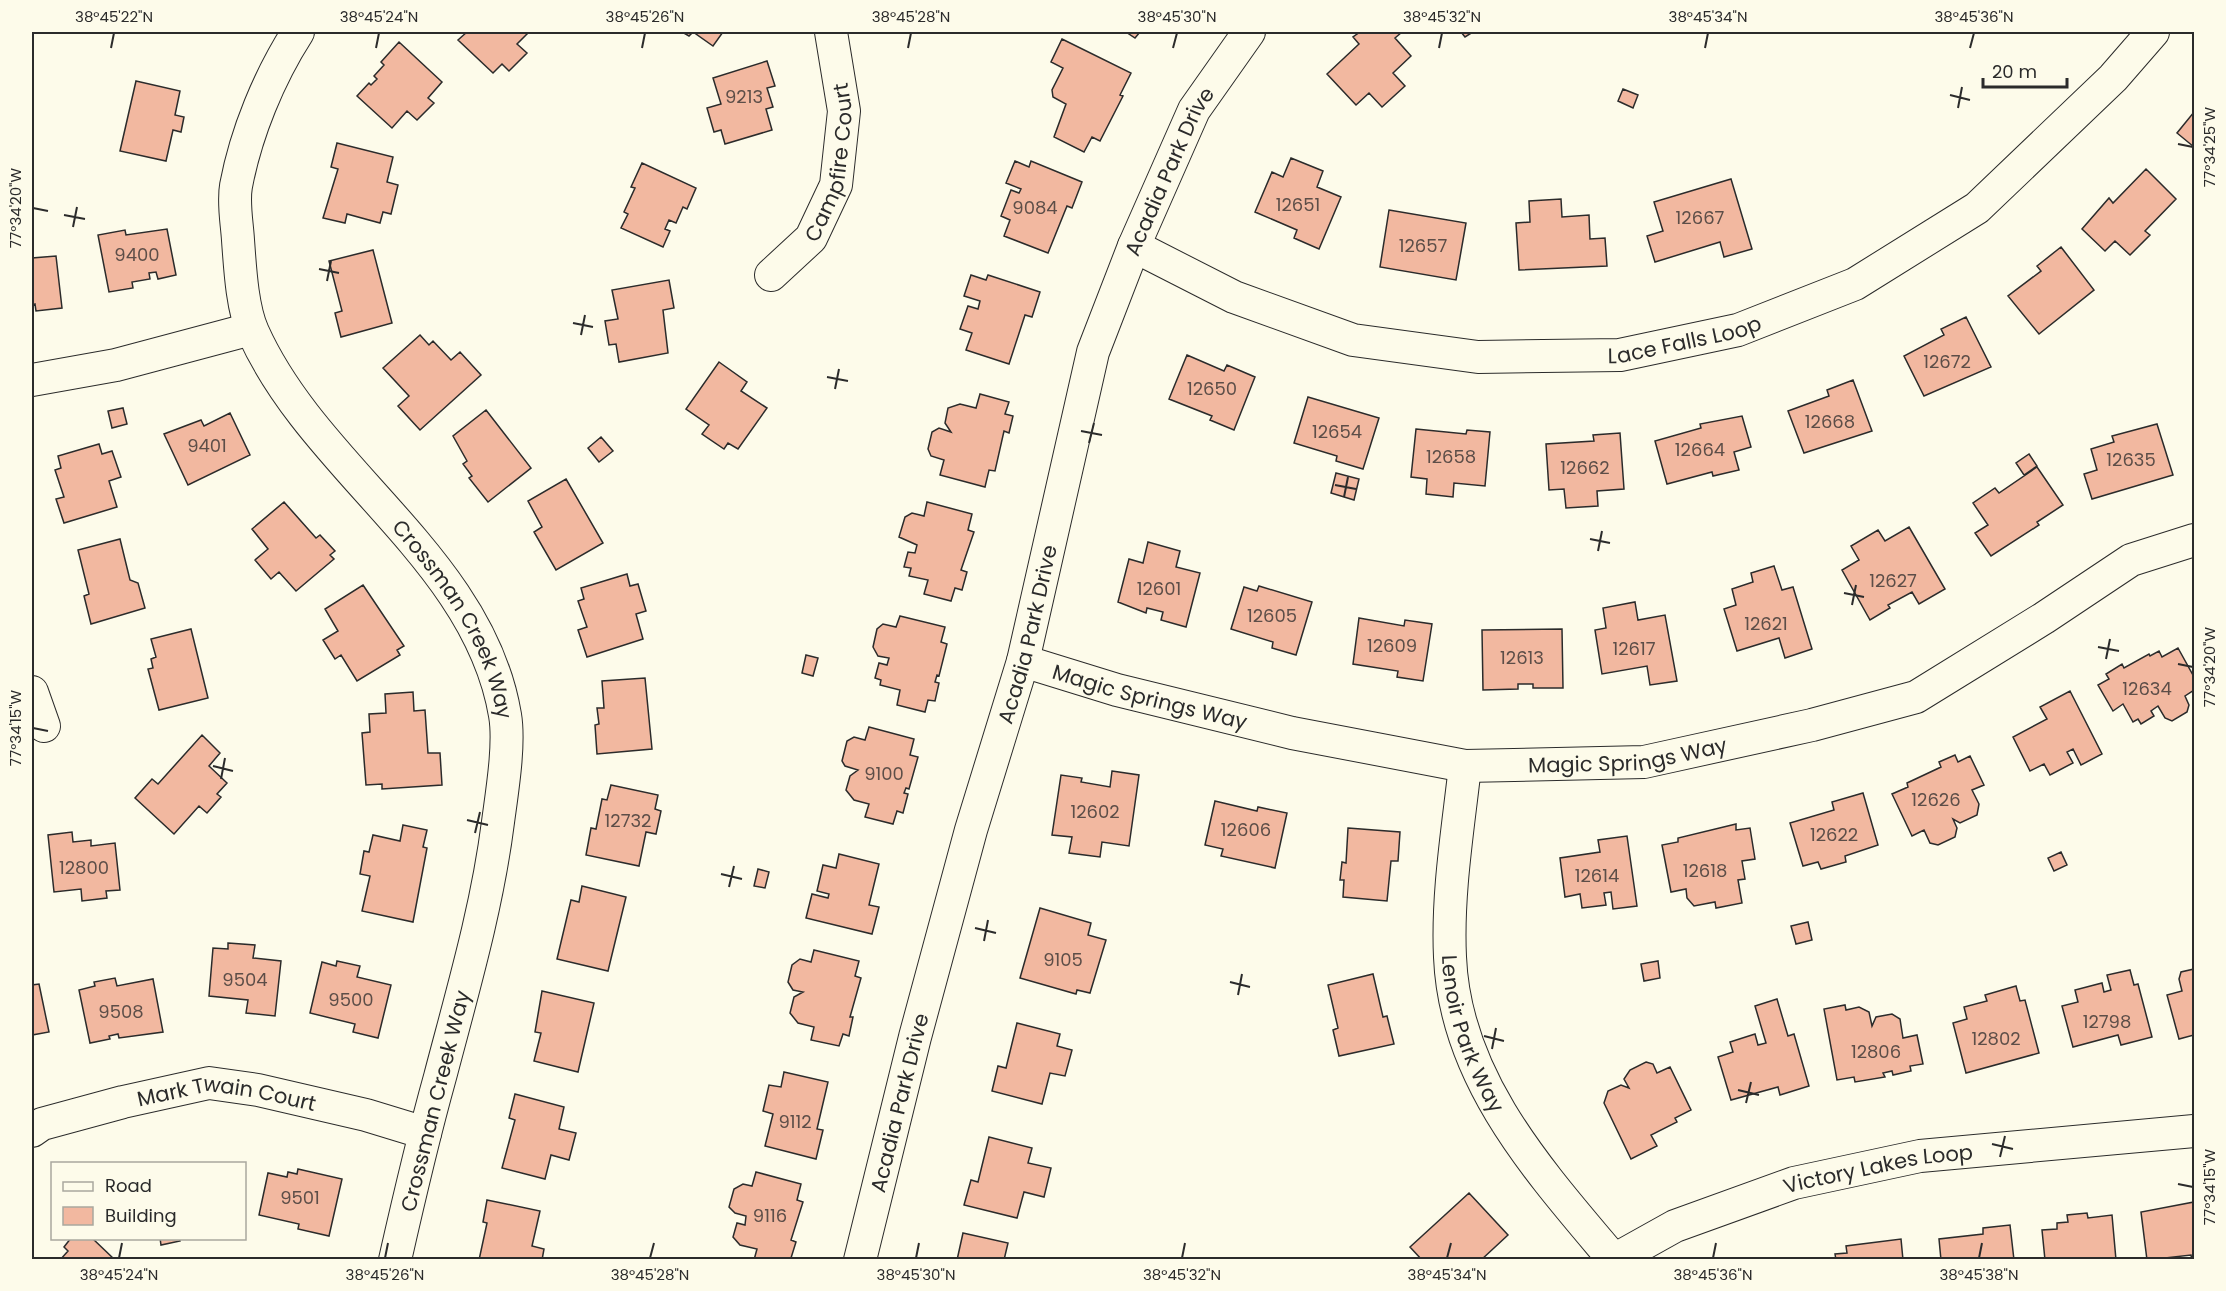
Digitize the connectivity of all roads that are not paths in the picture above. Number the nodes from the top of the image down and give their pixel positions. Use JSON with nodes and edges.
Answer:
{"nodes":[{"id":1,"x":298,"y":32,"type":"edge"},
{"id":2,"x":831,"y":32,"type":"edge"},
{"id":3,"x":1249,"y":32,"type":"edge"},
{"id":4,"x":2153,"y":32,"type":"edge"},
{"id":5,"x":1134,"y":246,"type":"junction"},
{"id":6,"x":771,"y":275,"type":"dead end"},
{"id":7,"x":251,"y":329,"type":"junction"},
{"id":8,"x":32,"y":380,"type":"edge"},
{"id":9,"x":2194,"y":540,"type":"edge"},
{"id":10,"x":1023,"y":661,"type":"junction"},
{"id":11,"x":32,"y":692,"type":"edge"},
{"id":12,"x":44,"y":726,"type":"dead end"},
{"id":13,"x":1465,"y":766,"type":"junction"},
{"id":14,"x":32,"y":1131,"type":"edge"},
{"id":15,"x":2194,"y":1131,"type":"edge"},
{"id":16,"x":425,"y":1133,"type":"junction"},
{"id":17,"x":395,"y":1260,"type":"edge"},
{"id":18,"x":860,"y":1260,"type":"edge"},
{"id":19,"x":1614,"y":1260,"type":"edge"}],
"edges":[{"from":1,"to":7,"type":"street","name":"Crossman Creek Way"},
{"from":2,"to":6,"type":"street","name":"Campfire Court"},
{"from":3,"to":5,"type":"street","name":"Acadia Park Drive"},
{"from":4,"to":5,"type":"street","name":"Lace Falls Loop"},
{"from":5,"to":10,"type":"street","name":"Acadia Park Drive"},
{"from":7,"to":8,"type":"street"},
{"from":7,"to":16,"type":"street","name":"Crossman Creek Way"},
{"from":9,"to":13,"type":"street","name":"Magic Springs Way"},
{"from":10,"to":13,"type":"street","name":"Magic Springs Way"},
{"from":10,"to":18,"type":"street","name":"Acadia Park Drive"},
{"from":11,"to":12,"type":"street"},
{"from":13,"to":19,"type":"street","name":"Lenoir Park Way"},
{"from":14,"to":16,"type":"street","name":"Mark Twain Court"},
{"from":15,"to":19,"type":"street","name":"Victory Lakes Loop"},
{"from":16,"to":17,"type":"street","name":"Crossman Creek Way"}]}
